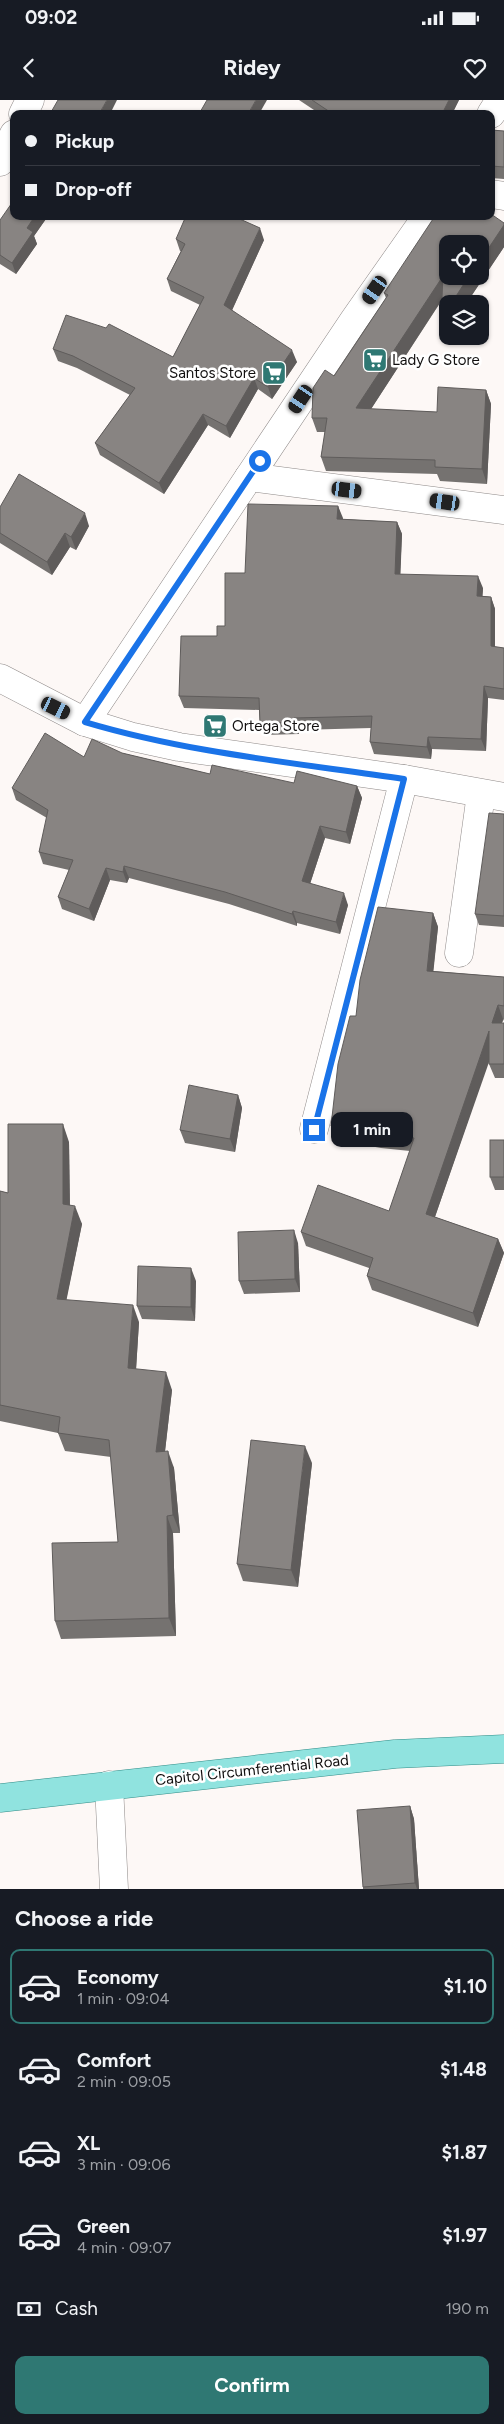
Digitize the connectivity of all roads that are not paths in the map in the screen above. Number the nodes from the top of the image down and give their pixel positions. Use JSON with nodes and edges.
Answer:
{"nodes":[{"id":1,"x":10,"y":142,"type":"edge"},
{"id":2,"x":0,"y":162,"type":"edge"},
{"id":3,"x":424,"y":220,"type":"edge"},
{"id":4,"x":249,"y":477,"type":"junction"},
{"id":5,"x":504,"y":510,"type":"edge"},
{"id":6,"x":0,"y":678,"type":"edge"},
{"id":7,"x":85,"y":722,"type":"junction"},
{"id":8,"x":404,"y":779,"type":"junction"},
{"id":9,"x":492,"y":796,"type":"edge"},
{"id":10,"x":459,"y":953,"type":"dead end"},
{"id":11,"x":314,"y":1130,"type":"dead end"},
{"id":12,"x":504,"y":1749,"type":"edge"},
{"id":13,"x":109,"y":1785,"type":"junction"},
{"id":14,"x":0,"y":1798,"type":"edge"},
{"id":15,"x":114,"y":1889,"type":"edge"}],
"edges":[{"from":1,"to":2,"type":"street"},
{"from":3,"to":4,"type":"street"},
{"from":4,"to":5,"type":"street"},
{"from":4,"to":7,"type":"street"},
{"from":6,"to":7,"type":"street"},
{"from":7,"to":8,"type":"street"},
{"from":8,"to":9,"type":"street"},
{"from":8,"to":11,"type":"street"},
{"from":9,"to":10,"type":"street"},
{"from":12,"to":13,"type":"main road","name":"Capitol Circumferential Road"},
{"from":13,"to":14,"type":"main road","name":"Capitol Circumferential Road"},
{"from":13,"to":15,"type":"street"}]}
